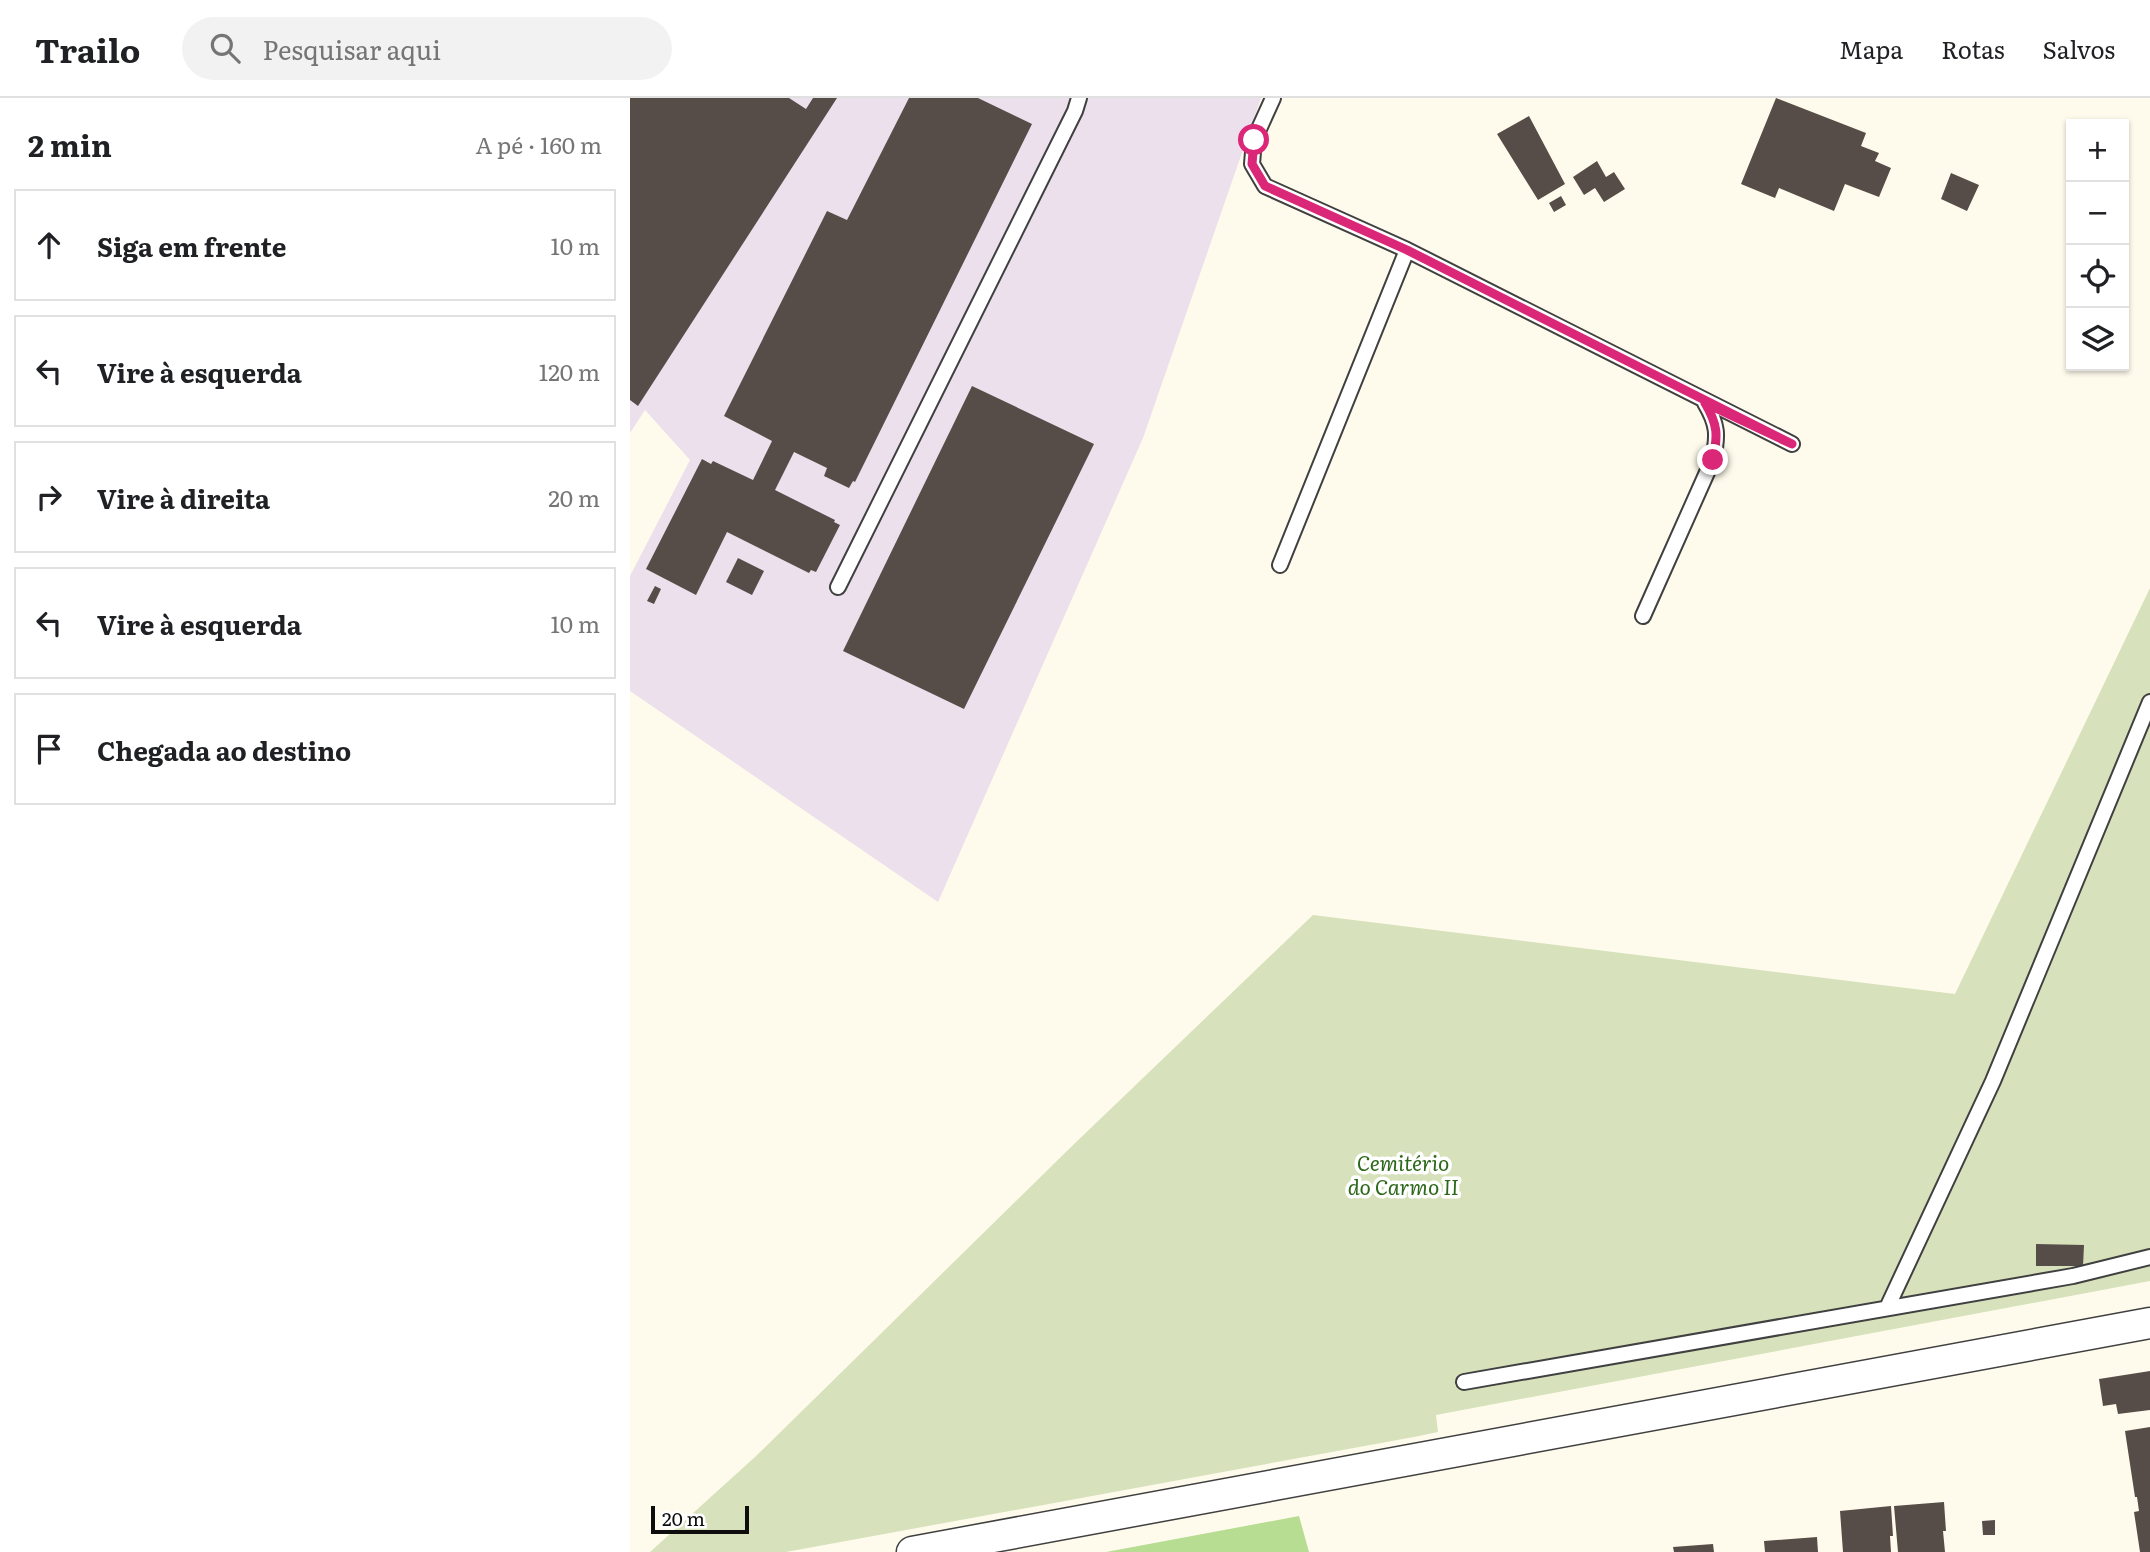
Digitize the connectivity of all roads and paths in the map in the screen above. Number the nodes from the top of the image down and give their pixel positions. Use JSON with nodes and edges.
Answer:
{"nodes":[{"id":1,"x":1079,"y":98,"type":"edge"},
{"id":2,"x":1273,"y":98,"type":"edge"},
{"id":3,"x":1407,"y":250,"type":"junction"},
{"id":4,"x":1280,"y":565,"type":"dead end"},
{"id":5,"x":838,"y":587,"type":"dead end"},
{"id":6,"x":1643,"y":616,"type":"dead end"},
{"id":7,"x":2150,"y":702,"type":"edge"},
{"id":8,"x":2150,"y":1258,"type":"edge"},
{"id":9,"x":1887,"y":1308,"type":"junction"},
{"id":10,"x":2150,"y":1323,"type":"edge"},
{"id":11,"x":1464,"y":1382,"type":"dead end"},
{"id":12,"x":912,"y":1552,"type":"edge"}],
"edges":[{"from":1,"to":5,"type":"lane"},
{"from":2,"to":3,"type":"lane"},
{"from":3,"to":4,"type":"lane"},
{"from":3,"to":6,"type":"lane"},
{"from":7,"to":9,"type":"lane"},
{"from":8,"to":9,"type":"lane"},
{"from":9,"to":11,"type":"lane"},
{"from":10,"to":12,"type":"street"}]}
